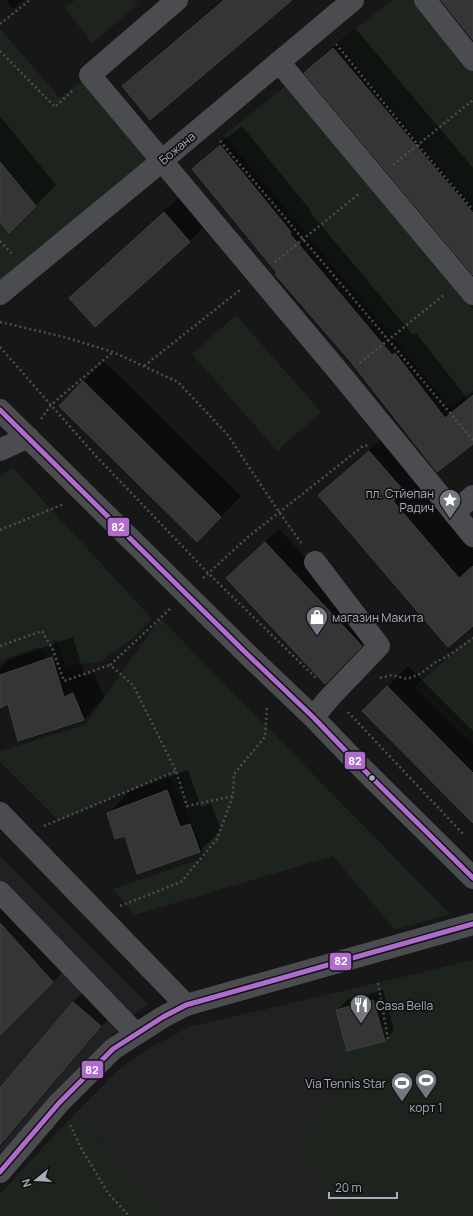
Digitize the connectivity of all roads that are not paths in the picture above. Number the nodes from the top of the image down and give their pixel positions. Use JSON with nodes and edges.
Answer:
{"nodes":[{"id":1,"x":177,"y":0,"type":"edge"},
{"id":2,"x":353,"y":0,"type":"edge"},
{"id":3,"x":425,"y":0,"type":"edge"},
{"id":4,"x":473,"y":60,"type":"edge"},
{"id":5,"x":279,"y":62,"type":"junction"},
{"id":6,"x":162,"y":161,"type":"junction"},
{"id":7,"x":467,"y":287,"type":"edge"},
{"id":8,"x":0,"y":294,"type":"edge"},
{"id":9,"x":0,"y":410,"type":"edge"},
{"id":10,"x":28,"y":437,"type":"junction"},
{"id":11,"x":0,"y":450,"type":"edge"},
{"id":12,"x":473,"y":496,"type":"edge"},
{"id":13,"x":454,"y":513,"type":"junction"},
{"id":14,"x":473,"y":536,"type":"edge"},
{"id":15,"x":315,"y":562,"type":"road end"},
{"id":16,"x":313,"y":717,"type":"junction"},
{"id":17,"x":0,"y":813,"type":"edge"},
{"id":18,"x":473,"y":878,"type":"edge"},
{"id":19,"x":0,"y":892,"type":"edge"},
{"id":20,"x":473,"y":924,"type":"edge"},
{"id":21,"x":186,"y":1004,"type":"junction"},
{"id":22,"x":136,"y":1034,"type":"junction"},
{"id":23,"x":0,"y":1172,"type":"edge"}],
"edges":[{"from":1,"to":6,"type":"street"},
{"from":2,"to":5,"type":"street","name":"Божана"},
{"from":3,"to":4,"type":"street"},
{"from":5,"to":6,"type":"street","name":"Божана"},
{"from":5,"to":7,"type":"street"},
{"from":6,"to":8,"type":"street","name":"Божана"},
{"from":6,"to":13,"type":"street"},
{"from":9,"to":10,"type":"street"},
{"from":10,"to":11,"type":"street"},
{"from":10,"to":16,"type":"street"},
{"from":12,"to":13,"type":"street"},
{"from":13,"to":14,"type":"street"},
{"from":15,"to":16,"type":"street"},
{"from":16,"to":18,"type":"street"},
{"from":17,"to":21,"type":"street"},
{"from":19,"to":22,"type":"street"},
{"from":20,"to":21,"type":"street"},
{"from":21,"to":22,"type":"street"},
{"from":22,"to":23,"type":"street"}]}
